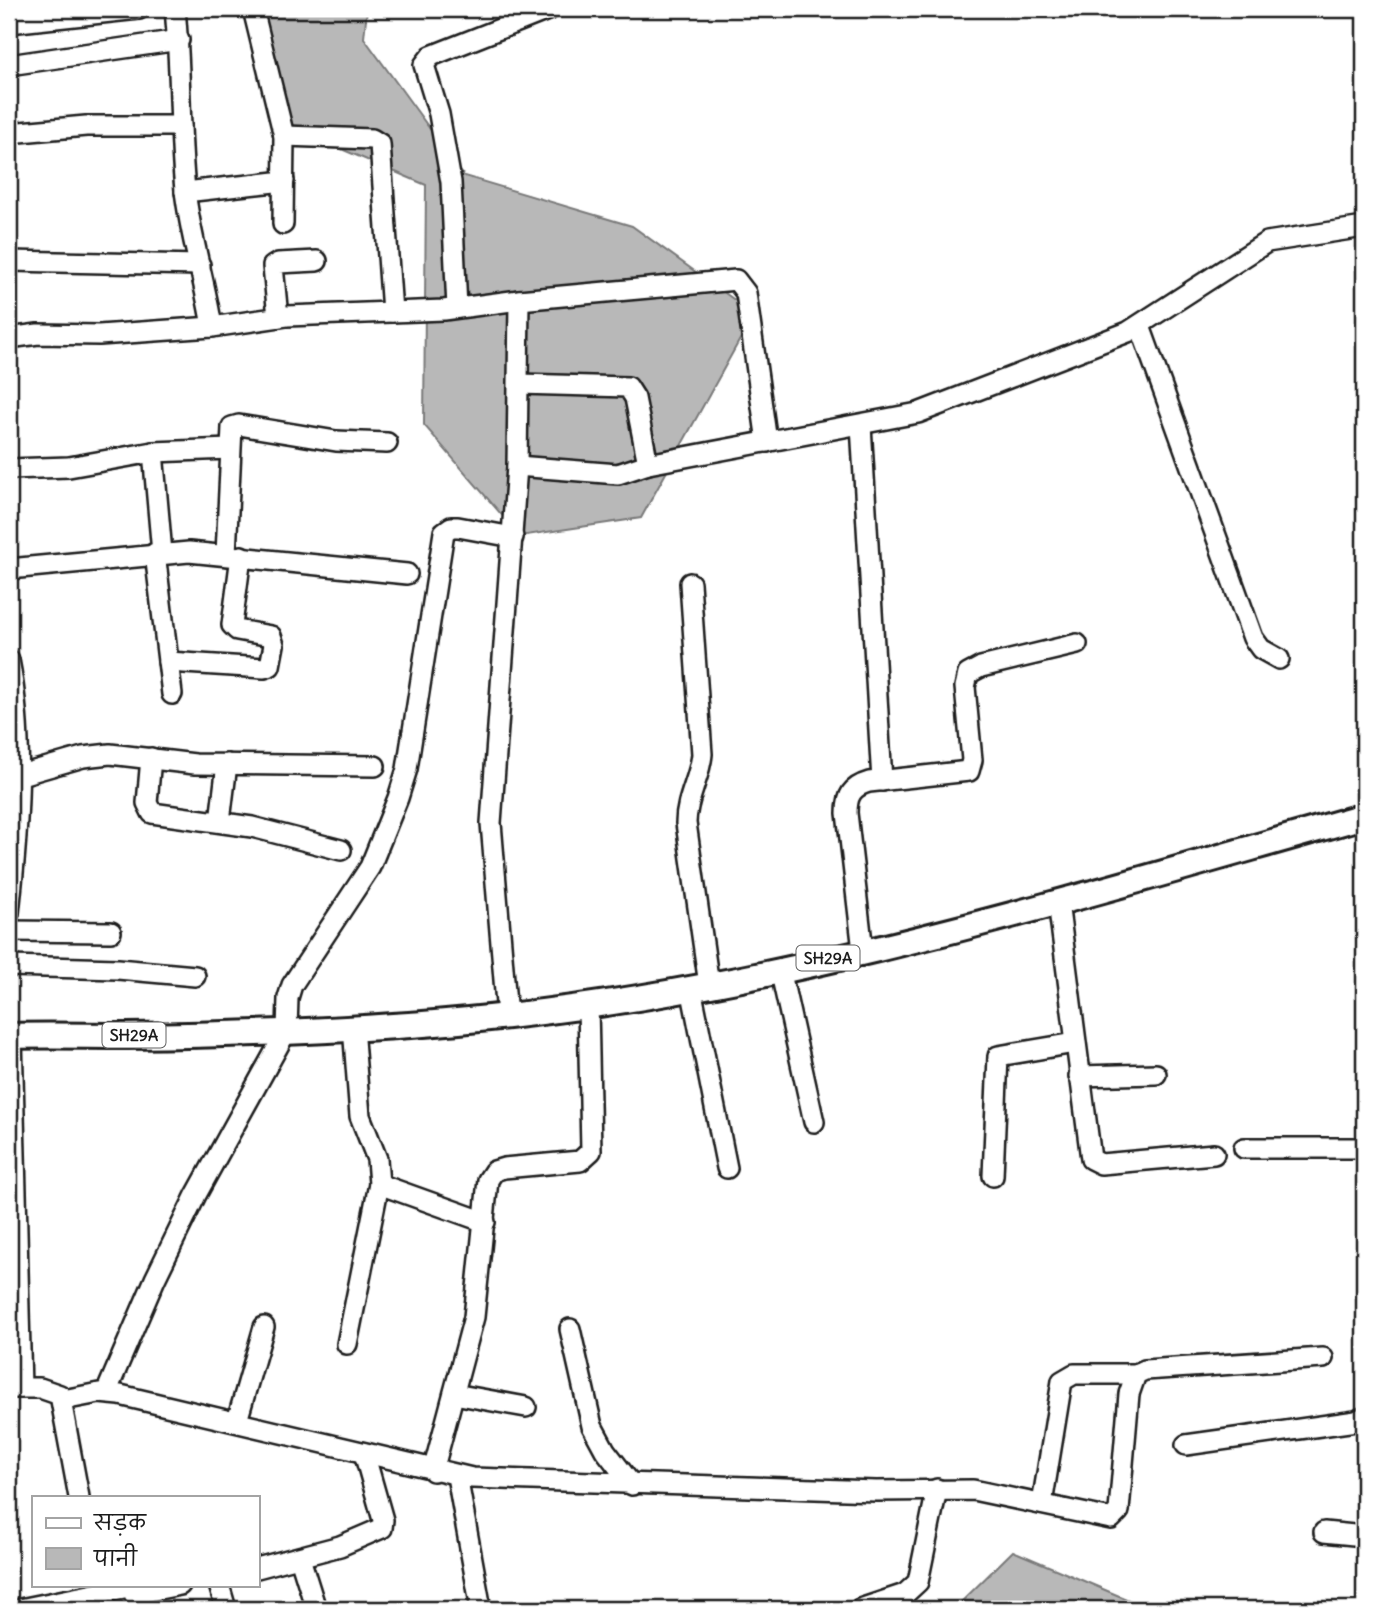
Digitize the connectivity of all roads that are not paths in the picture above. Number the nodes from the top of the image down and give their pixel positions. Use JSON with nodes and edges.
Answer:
{"nodes":[{"id":1,"x":139,"y":9,"type":"edge"},
{"id":2,"x":176,"y":9,"type":"edge"},
{"id":3,"x":253,"y":9,"type":"edge"},
{"id":4,"x":550,"y":9,"type":"edge"},
{"id":5,"x":20,"y":18,"type":"edge"},
{"id":6,"x":178,"y":40,"type":"junction"},
{"id":7,"x":9,"y":65,"type":"edge"},
{"id":8,"x":181,"y":126,"type":"junction"},
{"id":9,"x":9,"y":133,"type":"edge"},
{"id":10,"x":284,"y":136,"type":"junction"},
{"id":11,"x":284,"y":181,"type":"junction"},
{"id":12,"x":186,"y":192,"type":"junction"},
{"id":13,"x":283,"y":224,"type":"dead end"},
{"id":14,"x":1364,"y":227,"type":"edge"},
{"id":15,"x":9,"y":261,"type":"edge"},
{"id":16,"x":317,"y":261,"type":"dead end"},
{"id":17,"x":200,"y":265,"type":"junction"},
{"id":18,"x":519,"y":300,"type":"junction"},
{"id":19,"x":444,"y":310,"type":"junction"},
{"id":20,"x":392,"y":312,"type":"junction"},
{"id":21,"x":278,"y":317,"type":"junction"},
{"id":22,"x":1140,"y":326,"type":"junction"},
{"id":23,"x":212,"y":327,"type":"junction"},
{"id":24,"x":9,"y":338,"type":"edge"},
{"id":25,"x":520,"y":384,"type":"junction"},
{"id":26,"x":861,"y":425,"type":"junction"},
{"id":27,"x":767,"y":442,"type":"junction"},
{"id":28,"x":387,"y":443,"type":"dead end"},
{"id":29,"x":230,"y":449,"type":"junction"},
{"id":30,"x":153,"y":452,"type":"junction"},
{"id":31,"x":648,"y":464,"type":"junction"},
{"id":32,"x":517,"y":466,"type":"junction"},
{"id":33,"x":9,"y":469,"type":"edge"},
{"id":34,"x":513,"y":537,"type":"junction"},
{"id":35,"x":159,"y":553,"type":"junction"},
{"id":36,"x":233,"y":555,"type":"junction"},
{"id":37,"x":9,"y":569,"type":"edge"},
{"id":38,"x":407,"y":574,"type":"dead end"},
{"id":39,"x":690,"y":583,"type":"dead end"},
{"id":40,"x":1077,"y":644,"type":"dead end"},
{"id":41,"x":1279,"y":659,"type":"dead end"},
{"id":42,"x":9,"y":660,"type":"edge"},
{"id":43,"x":168,"y":662,"type":"junction"},
{"id":44,"x":172,"y":694,"type":"dead end"},
{"id":45,"x":13,"y":729,"type":"edge"},
{"id":46,"x":151,"y":758,"type":"junction"},
{"id":47,"x":227,"y":764,"type":"junction"},
{"id":48,"x":375,"y":766,"type":"dead end"},
{"id":49,"x":17,"y":776,"type":"junction"},
{"id":50,"x":882,"y":781,"type":"junction"},
{"id":51,"x":1364,"y":816,"type":"edge"},
{"id":52,"x":220,"y":821,"type":"junction"},
{"id":53,"x":341,"y":850,"type":"dead end"},
{"id":54,"x":1058,"y":902,"type":"junction"},
{"id":55,"x":9,"y":913,"type":"edge"},
{"id":56,"x":9,"y":932,"type":"edge"},
{"id":57,"x":111,"y":932,"type":"dead end"},
{"id":58,"x":863,"y":950,"type":"junction"},
{"id":59,"x":9,"y":966,"type":"edge"},
{"id":60,"x":780,"y":969,"type":"junction"},
{"id":61,"x":195,"y":976,"type":"dead end"},
{"id":62,"x":700,"y":987,"type":"junction"},
{"id":63,"x":588,"y":1005,"type":"junction"},
{"id":64,"x":507,"y":1016,"type":"junction"},
{"id":65,"x":353,"y":1027,"type":"junction"},
{"id":66,"x":275,"y":1030,"type":"junction"},
{"id":67,"x":11,"y":1036,"type":"edge"},
{"id":68,"x":1075,"y":1043,"type":"junction"},
{"id":69,"x":1156,"y":1074,"type":"dead end"},
{"id":70,"x":1079,"y":1076,"type":"junction"},
{"id":71,"x":814,"y":1122,"type":"dead end"},
{"id":72,"x":1244,"y":1148,"type":"dead end"},
{"id":73,"x":1364,"y":1148,"type":"edge"},
{"id":74,"x":1214,"y":1154,"type":"dead end"},
{"id":75,"x":727,"y":1168,"type":"dead end"},
{"id":76,"x":993,"y":1176,"type":"dead end"},
{"id":77,"x":379,"y":1184,"type":"junction"},
{"id":78,"x":485,"y":1222,"type":"junction"},
{"id":79,"x":14,"y":1317,"type":"edge"},
{"id":80,"x":264,"y":1327,"type":"dead end"},
{"id":81,"x":570,"y":1329,"type":"dead end"},
{"id":82,"x":347,"y":1344,"type":"dead end"},
{"id":83,"x":1323,"y":1358,"type":"dead end"},
{"id":84,"x":1136,"y":1374,"type":"junction"},
{"id":85,"x":38,"y":1391,"type":"edge"},
{"id":86,"x":106,"y":1393,"type":"junction"},
{"id":87,"x":453,"y":1394,"type":"junction"},
{"id":88,"x":526,"y":1407,"type":"dead end"},
{"id":89,"x":1364,"y":1417,"type":"edge"},
{"id":90,"x":237,"y":1422,"type":"junction"},
{"id":91,"x":1186,"y":1445,"type":"dead end"},
{"id":92,"x":363,"y":1452,"type":"junction"},
{"id":93,"x":433,"y":1471,"type":"junction"},
{"id":94,"x":457,"y":1476,"type":"junction"},
{"id":95,"x":632,"y":1485,"type":"junction"},
{"id":96,"x":937,"y":1489,"type":"junction"},
{"id":97,"x":79,"y":1496,"type":"edge"},
{"id":98,"x":1042,"y":1504,"type":"junction"},
{"id":99,"x":1324,"y":1532,"type":"dead end"},
{"id":100,"x":1364,"y":1536,"type":"edge"},
{"id":101,"x":300,"y":1558,"type":"junction"},
{"id":102,"x":259,"y":1568,"type":"edge"},
{"id":103,"x":175,"y":1586,"type":"edge"},
{"id":104,"x":219,"y":1586,"type":"edge"},
{"id":105,"x":133,"y":1594,"type":"edge"},
{"id":106,"x":20,"y":1609,"type":"edge"},
{"id":107,"x":226,"y":1609,"type":"edge"},
{"id":108,"x":316,"y":1609,"type":"edge"},
{"id":109,"x":481,"y":1609,"type":"edge"},
{"id":110,"x":860,"y":1609,"type":"edge"}],
"edges":[{"from":1,"to":5,"type":"street"},
{"from":2,"to":6,"type":"street"},
{"from":3,"to":10,"type":"street"},
{"from":4,"to":19,"type":"street"},
{"from":6,"to":7,"type":"street"},
{"from":6,"to":8,"type":"street"},
{"from":8,"to":9,"type":"street"},
{"from":8,"to":12,"type":"street"},
{"from":10,"to":11,"type":"street"},
{"from":10,"to":20,"type":"street"},
{"from":11,"to":12,"type":"street"},
{"from":11,"to":13,"type":"street"},
{"from":12,"to":17,"type":"street"},
{"from":14,"to":22,"type":"street"},
{"from":15,"to":17,"type":"street"},
{"from":16,"to":21,"type":"street"},
{"from":17,"to":23,"type":"street"},
{"from":18,"to":19,"type":"street"},
{"from":18,"to":25,"type":"street"},
{"from":18,"to":27,"type":"street"},
{"from":19,"to":20,"type":"street"},
{"from":20,"to":21,"type":"street"},
{"from":21,"to":23,"type":"street"},
{"from":22,"to":26,"type":"street"},
{"from":22,"to":41,"type":"street"},
{"from":23,"to":24,"type":"street"},
{"from":25,"to":31,"type":"street"},
{"from":25,"to":32,"type":"street"},
{"from":26,"to":27,"type":"street"},
{"from":26,"to":50,"type":"street"},
{"from":27,"to":31,"type":"street"},
{"from":28,"to":29,"type":"street"},
{"from":29,"to":30,"type":"street"},
{"from":29,"to":36,"type":"street"},
{"from":30,"to":33,"type":"street"},
{"from":30,"to":35,"type":"street"},
{"from":31,"to":32,"type":"street"},
{"from":32,"to":34,"type":"street"},
{"from":34,"to":64,"type":"street"},
{"from":34,"to":66,"type":"street"},
{"from":35,"to":36,"type":"street"},
{"from":35,"to":37,"type":"street"},
{"from":35,"to":43,"type":"street"},
{"from":36,"to":38,"type":"street"},
{"from":36,"to":43,"type":"street"},
{"from":39,"to":62,"type":"street"},
{"from":40,"to":50,"type":"street"},
{"from":42,"to":45,"type":"street"},
{"from":43,"to":44,"type":"street"},
{"from":45,"to":49,"type":"street"},
{"from":46,"to":47,"type":"street"},
{"from":46,"to":49,"type":"street"},
{"from":46,"to":52,"type":"street"},
{"from":47,"to":48,"type":"street"},
{"from":47,"to":52,"type":"street"},
{"from":49,"to":55,"type":"street"},
{"from":50,"to":58,"type":"street"},
{"from":51,"to":54,"type":"main road","number":"SH29A"},
{"from":52,"to":53,"type":"street"},
{"from":54,"to":58,"type":"main road","number":"SH29A"},
{"from":54,"to":68,"type":"street"},
{"from":56,"to":57,"type":"street"},
{"from":58,"to":60,"type":"main road","number":"SH29A"},
{"from":59,"to":61,"type":"street"},
{"from":60,"to":62,"type":"main road","number":"SH29A"},
{"from":60,"to":71,"type":"street"},
{"from":62,"to":63,"type":"main road","number":"SH29A"},
{"from":62,"to":75,"type":"street"},
{"from":63,"to":64,"type":"main road","number":"SH29A"},
{"from":63,"to":78,"type":"street"},
{"from":64,"to":65,"type":"main road","number":"SH29A"},
{"from":65,"to":66,"type":"main road","number":"SH29A"},
{"from":65,"to":77,"type":"street"},
{"from":66,"to":67,"type":"main road","number":"SH29A"},
{"from":66,"to":86,"type":"street"},
{"from":67,"to":79,"type":"street"},
{"from":68,"to":70,"type":"street"},
{"from":68,"to":76,"type":"street"},
{"from":69,"to":70,"type":"street"},
{"from":70,"to":74,"type":"street"},
{"from":72,"to":73,"type":"street"},
{"from":77,"to":78,"type":"street"},
{"from":77,"to":82,"type":"street"},
{"from":78,"to":87,"type":"street"},
{"from":79,"to":85,"type":"street"},
{"from":80,"to":90,"type":"street"},
{"from":81,"to":95,"type":"street"},
{"from":83,"to":84,"type":"street"},
{"from":84,"to":98,"type":"street"},
{"from":84,"to":98,"type":"street"},
{"from":85,"to":86,"type":"street"},
{"from":85,"to":97,"type":"street"},
{"from":86,"to":90,"type":"street"},
{"from":87,"to":88,"type":"street"},
{"from":87,"to":93,"type":"street"},
{"from":89,"to":91,"type":"street"},
{"from":90,"to":92,"type":"street"},
{"from":92,"to":93,"type":"street"},
{"from":92,"to":101,"type":"street"},
{"from":93,"to":94,"type":"street"},
{"from":94,"to":95,"type":"street"},
{"from":94,"to":109,"type":"street"},
{"from":95,"to":96,"type":"street"},
{"from":96,"to":98,"type":"street"},
{"from":96,"to":110,"type":"street"},
{"from":99,"to":100,"type":"street"},
{"from":101,"to":102,"type":"street"},
{"from":101,"to":108,"type":"street"},
{"from":103,"to":105,"type":"street"},
{"from":104,"to":107,"type":"street"},
{"from":105,"to":106,"type":"street"}]}
